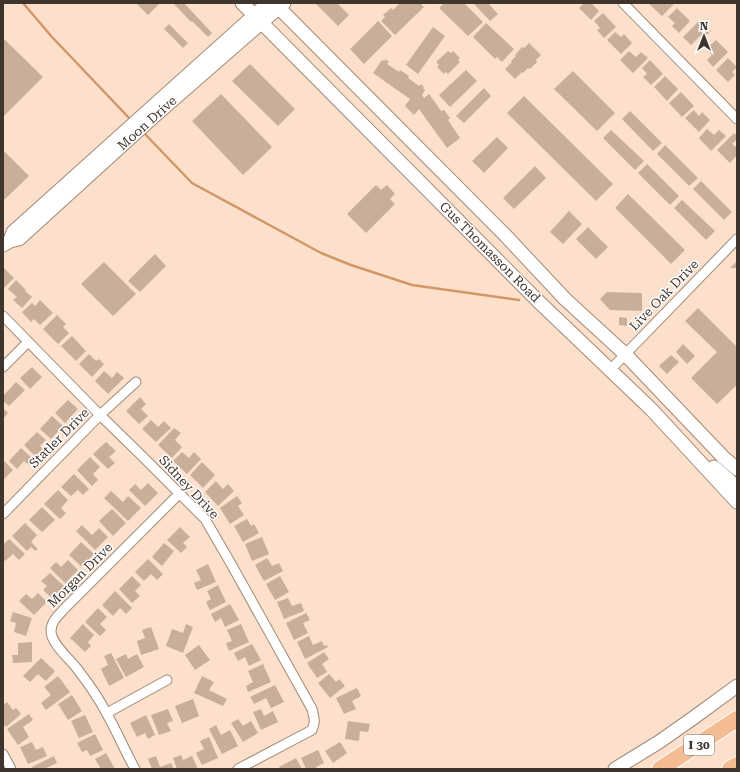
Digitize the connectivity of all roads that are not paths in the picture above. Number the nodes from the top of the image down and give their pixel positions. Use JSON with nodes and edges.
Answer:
{"nodes":[{"id":1,"x":242,"y":3,"type":"edge"},
{"id":2,"x":623,"y":3,"type":"edge"},
{"id":3,"x":276,"y":4,"type":"edge"},
{"id":4,"x":258,"y":19,"type":"junction"},
{"id":5,"x":737,"y":119,"type":"edge"},
{"id":6,"x":484,"y":213,"type":"junction"},
{"id":7,"x":468,"y":230,"type":"junction"},
{"id":8,"x":737,"y":239,"type":"edge"},
{"id":9,"x":6,"y":243,"type":"edge"},
{"id":10,"x":3,"y":316,"type":"edge"},
{"id":11,"x":28,"y":342,"type":"junction"},
{"id":12,"x":625,"y":354,"type":"junction"},
{"id":13,"x":3,"y":367,"type":"edge"},
{"id":14,"x":610,"y":370,"type":"junction"},
{"id":15,"x":136,"y":382,"type":"dead end"},
{"id":16,"x":100,"y":415,"type":"junction"},
{"id":17,"x":704,"y":466,"type":"junction"},
{"id":18,"x":737,"y":470,"type":"edge"},
{"id":19,"x":737,"y":486,"type":"edge"},
{"id":20,"x":180,"y":493,"type":"junction"},
{"id":21,"x":737,"y":502,"type":"edge"},
{"id":22,"x":3,"y":514,"type":"edge"},
{"id":23,"x":167,"y":680,"type":"dead end"},
{"id":24,"x":737,"y":686,"type":"edge"},
{"id":25,"x":107,"y":713,"type":"junction"},
{"id":26,"x":737,"y":719,"type":"edge"},
{"id":27,"x":3,"y":754,"type":"edge"},
{"id":28,"x":737,"y":765,"type":"edge"},
{"id":29,"x":11,"y":769,"type":"edge"},
{"id":30,"x":135,"y":769,"type":"edge"},
{"id":31,"x":238,"y":769,"type":"edge"},
{"id":32,"x":615,"y":769,"type":"edge"},
{"id":33,"x":660,"y":769,"type":"edge"},
{"id":34,"x":730,"y":769,"type":"edge"}],
"edges":[{"from":1,"to":4,"type":"main road","name":"Gus Thomasson Road"},
{"from":2,"to":5,"type":"street"},
{"from":3,"to":4,"type":"main road","name":"Moon Drive"},
{"from":3,"to":6,"type":"main road","name":"Gus Thomasson Road"},
{"from":4,"to":7,"type":"main road","name":"Gus Thomasson Road"},
{"from":4,"to":9,"type":"main road","name":"Moon Drive"},
{"from":6,"to":7,"type":"main road"},
{"from":6,"to":12,"type":"main road","name":"Gus Thomasson Road"},
{"from":7,"to":14,"type":"main road","name":"Gus Thomasson Road"},
{"from":8,"to":12,"type":"street","name":"Live Oak Drive"},
{"from":10,"to":11,"type":"street","name":"Sidney Drive"},
{"from":11,"to":13,"type":"street"},
{"from":11,"to":16,"type":"street","name":"Sidney Drive"},
{"from":12,"to":14,"type":"street","name":"Live Oak Drive"},
{"from":12,"to":18,"type":"main road","name":"Gus Thomasson Road"},
{"from":14,"to":17,"type":"main road","name":"Gus Thomasson Road"},
{"from":15,"to":16,"type":"street","name":"Statler Drive"},
{"from":16,"to":20,"type":"street","name":"Sidney Drive"},
{"from":16,"to":22,"type":"street","name":"Statler Drive"},
{"from":17,"to":19,"type":"main road"},
{"from":17,"to":21,"type":"main road","name":"Gus Thomasson Road"},
{"from":20,"to":25,"type":"street","name":"Morgan Drive"},
{"from":20,"to":31,"type":"street","name":"Sidney Drive"},
{"from":23,"to":25,"type":"street"},
{"from":24,"to":32,"type":"main road"},
{"from":25,"to":30,"type":"street","name":"Morgan Drive"},
{"from":26,"to":33,"type":"highway","number":"I 30"},
{"from":27,"to":29,"type":"street"},
{"from":28,"to":34,"type":"highway"}]}
